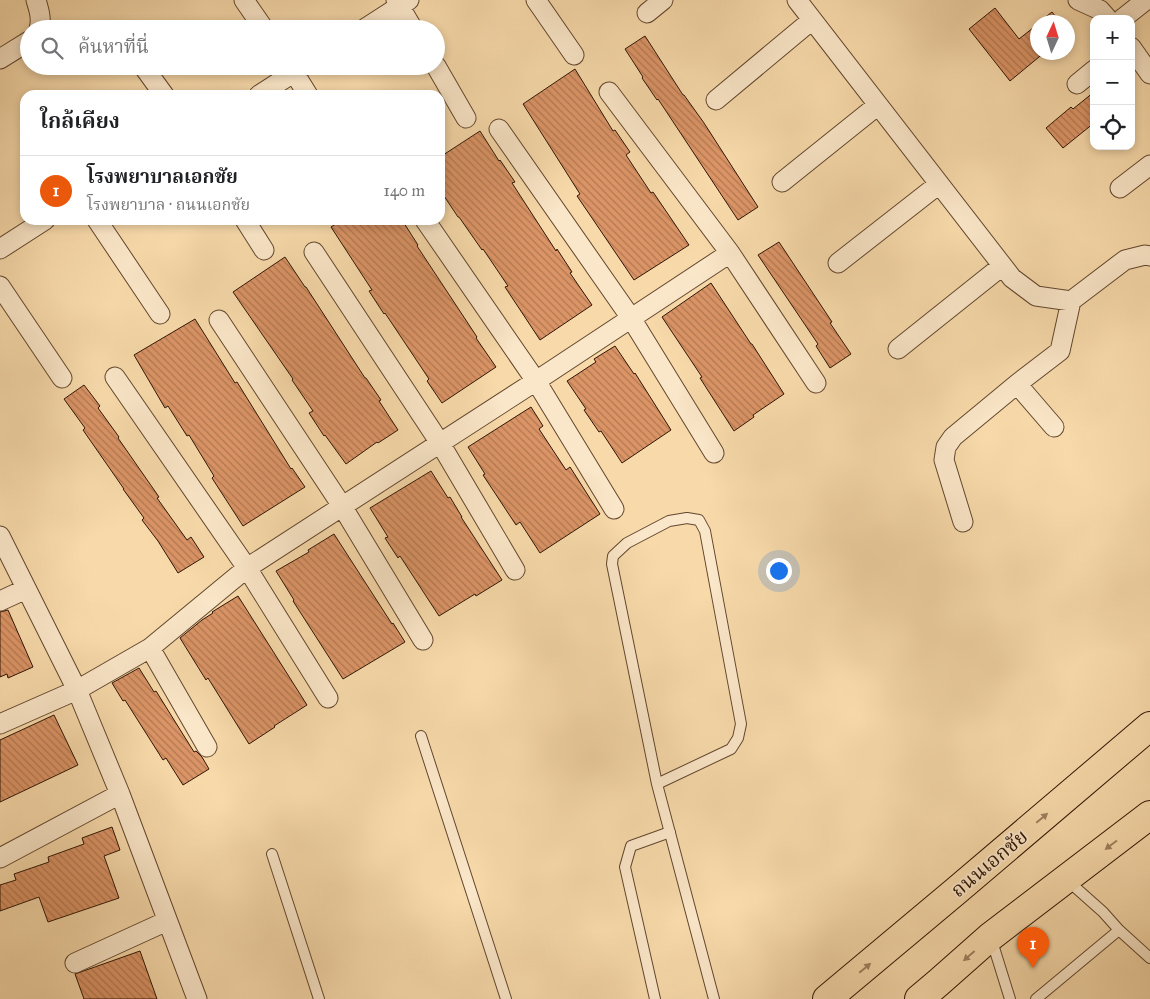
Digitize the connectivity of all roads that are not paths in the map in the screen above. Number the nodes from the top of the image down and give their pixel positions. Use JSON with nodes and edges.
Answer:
{"nodes":[{"id":1,"x":36,"y":0,"type":"edge"},
{"id":2,"x":244,"y":0,"type":"edge"},
{"id":3,"x":536,"y":0,"type":"edge"},
{"id":4,"x":663,"y":0,"type":"edge"},
{"id":5,"x":796,"y":0,"type":"edge"},
{"id":6,"x":1078,"y":0,"type":"edge"},
{"id":7,"x":1146,"y":0,"type":"edge"},
{"id":8,"x":402,"y":2,"type":"edge"},
{"id":9,"x":647,"y":13,"type":"dead end"},
{"id":10,"x":1104,"y":15,"type":"edge"},
{"id":11,"x":1127,"y":15,"type":"edge"},
{"id":12,"x":40,"y":20,"type":"edge"},
{"id":13,"x":258,"y":20,"type":"edge"},
{"id":14,"x":377,"y":20,"type":"edge"},
{"id":15,"x":410,"y":20,"type":"edge"},
{"id":16,"x":812,"y":20,"type":"junction"},
{"id":17,"x":20,"y":47,"type":"edge"},
{"id":18,"x":1135,"y":53,"type":"edge"},
{"id":19,"x":574,"y":55,"type":"dead end"},
{"id":20,"x":0,"y":59,"type":"edge"},
{"id":21,"x":1090,"y":73,"type":"edge"},
{"id":22,"x":1150,"y":74,"type":"edge"},
{"id":23,"x":150,"y":75,"type":"edge"},
{"id":24,"x":286,"y":75,"type":"edge"},
{"id":25,"x":299,"y":75,"type":"edge"},
{"id":26,"x":441,"y":75,"type":"edge"},
{"id":27,"x":1076,"y":84,"type":"dead end"},
{"id":28,"x":160,"y":90,"type":"edge"},
{"id":29,"x":266,"y":90,"type":"edge"},
{"id":30,"x":306,"y":90,"type":"edge"},
{"id":31,"x":609,"y":92,"type":"dead end"},
{"id":32,"x":716,"y":100,"type":"dead end"},
{"id":33,"x":878,"y":105,"type":"junction"},
{"id":34,"x":466,"y":118,"type":"dead end"},
{"id":35,"x":499,"y":129,"type":"dead end"},
{"id":36,"x":1150,"y":165,"type":"edge"},
{"id":37,"x":782,"y":182,"type":"dead end"},
{"id":38,"x":939,"y":184,"type":"junction"},
{"id":39,"x":1120,"y":188,"type":"dead end"},
{"id":40,"x":37,"y":225,"type":"edge"},
{"id":41,"x":100,"y":225,"type":"edge"},
{"id":42,"x":248,"y":225,"type":"edge"},
{"id":43,"x":428,"y":225,"type":"edge"},
{"id":44,"x":0,"y":249,"type":"edge"},
{"id":45,"x":264,"y":250,"type":"dead end"},
{"id":46,"x":314,"y":252,"type":"dead end"},
{"id":47,"x":730,"y":253,"type":"junction"},
{"id":48,"x":1150,"y":256,"type":"edge"},
{"id":49,"x":838,"y":263,"type":"dead end"},
{"id":50,"x":1002,"y":266,"type":"junction"},
{"id":51,"x":0,"y":286,"type":"edge"},
{"id":52,"x":1071,"y":301,"type":"junction"},
{"id":53,"x":160,"y":314,"type":"dead end"},
{"id":54,"x":631,"y":318,"type":"junction"},
{"id":55,"x":219,"y":320,"type":"dead end"},
{"id":56,"x":898,"y":350,"type":"dead end"},
{"id":57,"x":62,"y":378,"type":"dead end"},
{"id":58,"x":114,"y":378,"type":"dead end"},
{"id":59,"x":536,"y":381,"type":"junction"},
{"id":60,"x":816,"y":384,"type":"dead end"},
{"id":61,"x":1017,"y":384,"type":"junction"},
{"id":62,"x":1054,"y":428,"type":"dead end"},
{"id":63,"x":440,"y":443,"type":"junction"},
{"id":64,"x":714,"y":453,"type":"dead end"},
{"id":65,"x":342,"y":506,"type":"junction"},
{"id":66,"x":614,"y":509,"type":"dead end"},
{"id":67,"x":963,"y":522,"type":"dead end"},
{"id":68,"x":0,"y":536,"type":"edge"},
{"id":69,"x":247,"y":568,"type":"junction"},
{"id":70,"x":515,"y":570,"type":"dead end"},
{"id":71,"x":26,"y":589,"type":"junction"},
{"id":72,"x":0,"y":601,"type":"edge"},
{"id":73,"x":423,"y":640,"type":"dead end"},
{"id":74,"x":150,"y":648,"type":"junction"},
{"id":75,"x":77,"y":690,"type":"junction"},
{"id":76,"x":328,"y":698,"type":"dead end"},
{"id":77,"x":0,"y":724,"type":"edge"},
{"id":78,"x":1150,"y":726,"type":"edge"},
{"id":79,"x":421,"y":736,"type":"dead end"},
{"id":80,"x":207,"y":747,"type":"dead end"},
{"id":81,"x":657,"y":784,"type":"junction"},
{"id":82,"x":120,"y":794,"type":"junction"},
{"id":83,"x":1150,"y":815,"type":"edge"},
{"id":84,"x":670,"y":832,"type":"junction"},
{"id":85,"x":272,"y":854,"type":"dead end"},
{"id":86,"x":0,"y":858,"type":"edge"},
{"id":87,"x":1066,"y":879,"type":"junction"},
{"id":88,"x":168,"y":921,"type":"junction"},
{"id":89,"x":1119,"y":930,"type":"junction"},
{"id":90,"x":990,"y":937,"type":"junction"},
{"id":91,"x":1150,"y":958,"type":"edge"},
{"id":92,"x":75,"y":963,"type":"dead end"},
{"id":93,"x":932,"y":991,"type":"edge"},
{"id":94,"x":197,"y":999,"type":"edge"},
{"id":95,"x":318,"y":999,"type":"edge"},
{"id":96,"x":506,"y":999,"type":"edge"},
{"id":97,"x":655,"y":999,"type":"edge"},
{"id":98,"x":714,"y":999,"type":"edge"},
{"id":99,"x":827,"y":999,"type":"edge"},
{"id":100,"x":1010,"y":999,"type":"edge"},
{"id":101,"x":1036,"y":999,"type":"edge"}],
"edges":[{"from":1,"to":12,"type":"street"},
{"from":2,"to":13,"type":"street"},
{"from":3,"to":19,"type":"street"},
{"from":4,"to":9,"type":"street"},
{"from":5,"to":16,"type":"street"},
{"from":6,"to":10,"type":"street"},
{"from":7,"to":11,"type":"street"},
{"from":8,"to":14,"type":"street"},
{"from":8,"to":15,"type":"street"},
{"from":16,"to":32,"type":"street"},
{"from":16,"to":33,"type":"street"},
{"from":17,"to":20,"type":"street"},
{"from":18,"to":22,"type":"street"},
{"from":21,"to":27,"type":"street"},
{"from":23,"to":28,"type":"street"},
{"from":24,"to":29,"type":"street"},
{"from":25,"to":30,"type":"street"},
{"from":26,"to":34,"type":"street"},
{"from":31,"to":47,"type":"street"},
{"from":33,"to":37,"type":"street"},
{"from":33,"to":38,"type":"street"},
{"from":35,"to":54,"type":"street"},
{"from":36,"to":39,"type":"street"},
{"from":38,"to":49,"type":"street"},
{"from":38,"to":50,"type":"street"},
{"from":40,"to":44,"type":"street"},
{"from":41,"to":53,"type":"street"},
{"from":42,"to":45,"type":"street"},
{"from":43,"to":59,"type":"street"},
{"from":46,"to":63,"type":"street"},
{"from":47,"to":54,"type":"street"},
{"from":47,"to":60,"type":"street"},
{"from":48,"to":52,"type":"street"},
{"from":50,"to":52,"type":"street"},
{"from":50,"to":56,"type":"street"},
{"from":51,"to":57,"type":"street"},
{"from":52,"to":61,"type":"street"},
{"from":54,"to":59,"type":"street"},
{"from":54,"to":64,"type":"street"},
{"from":55,"to":65,"type":"street"},
{"from":58,"to":69,"type":"street"},
{"from":59,"to":63,"type":"street"},
{"from":59,"to":66,"type":"street"},
{"from":61,"to":62,"type":"street"},
{"from":61,"to":67,"type":"street"},
{"from":63,"to":65,"type":"street"},
{"from":63,"to":70,"type":"street"},
{"from":65,"to":69,"type":"street"},
{"from":65,"to":73,"type":"street"},
{"from":68,"to":71,"type":"street"},
{"from":69,"to":74,"type":"street"},
{"from":69,"to":76,"type":"street"},
{"from":71,"to":72,"type":"street"},
{"from":71,"to":75,"type":"street"},
{"from":74,"to":75,"type":"street"},
{"from":74,"to":80,"type":"street"},
{"from":75,"to":77,"type":"street"},
{"from":75,"to":82,"type":"street"},
{"from":99,"to":78,"type":"main road","name":"ถนนเอกชัย","one_way":true},
{"from":79,"to":96,"type":"lane"},
{"from":81,"to":81,"type":"lane"},
{"from":81,"to":84,"type":"lane"},
{"from":82,"to":86,"type":"street"},
{"from":82,"to":88,"type":"street"},
{"from":83,"to":87,"type":"main road","one_way":true},
{"from":84,"to":97,"type":"lane"},
{"from":84,"to":98,"type":"lane"},
{"from":85,"to":95,"type":"lane"},
{"from":87,"to":89,"type":"lane"},
{"from":87,"to":90,"type":"main road"},
{"from":88,"to":92,"type":"street"},
{"from":88,"to":94,"type":"street"},
{"from":89,"to":91,"type":"lane"},
{"from":89,"to":101,"type":"lane"},
{"from":90,"to":93,"type":"main road","one_way":true},
{"from":90,"to":100,"type":"lane"}]}
